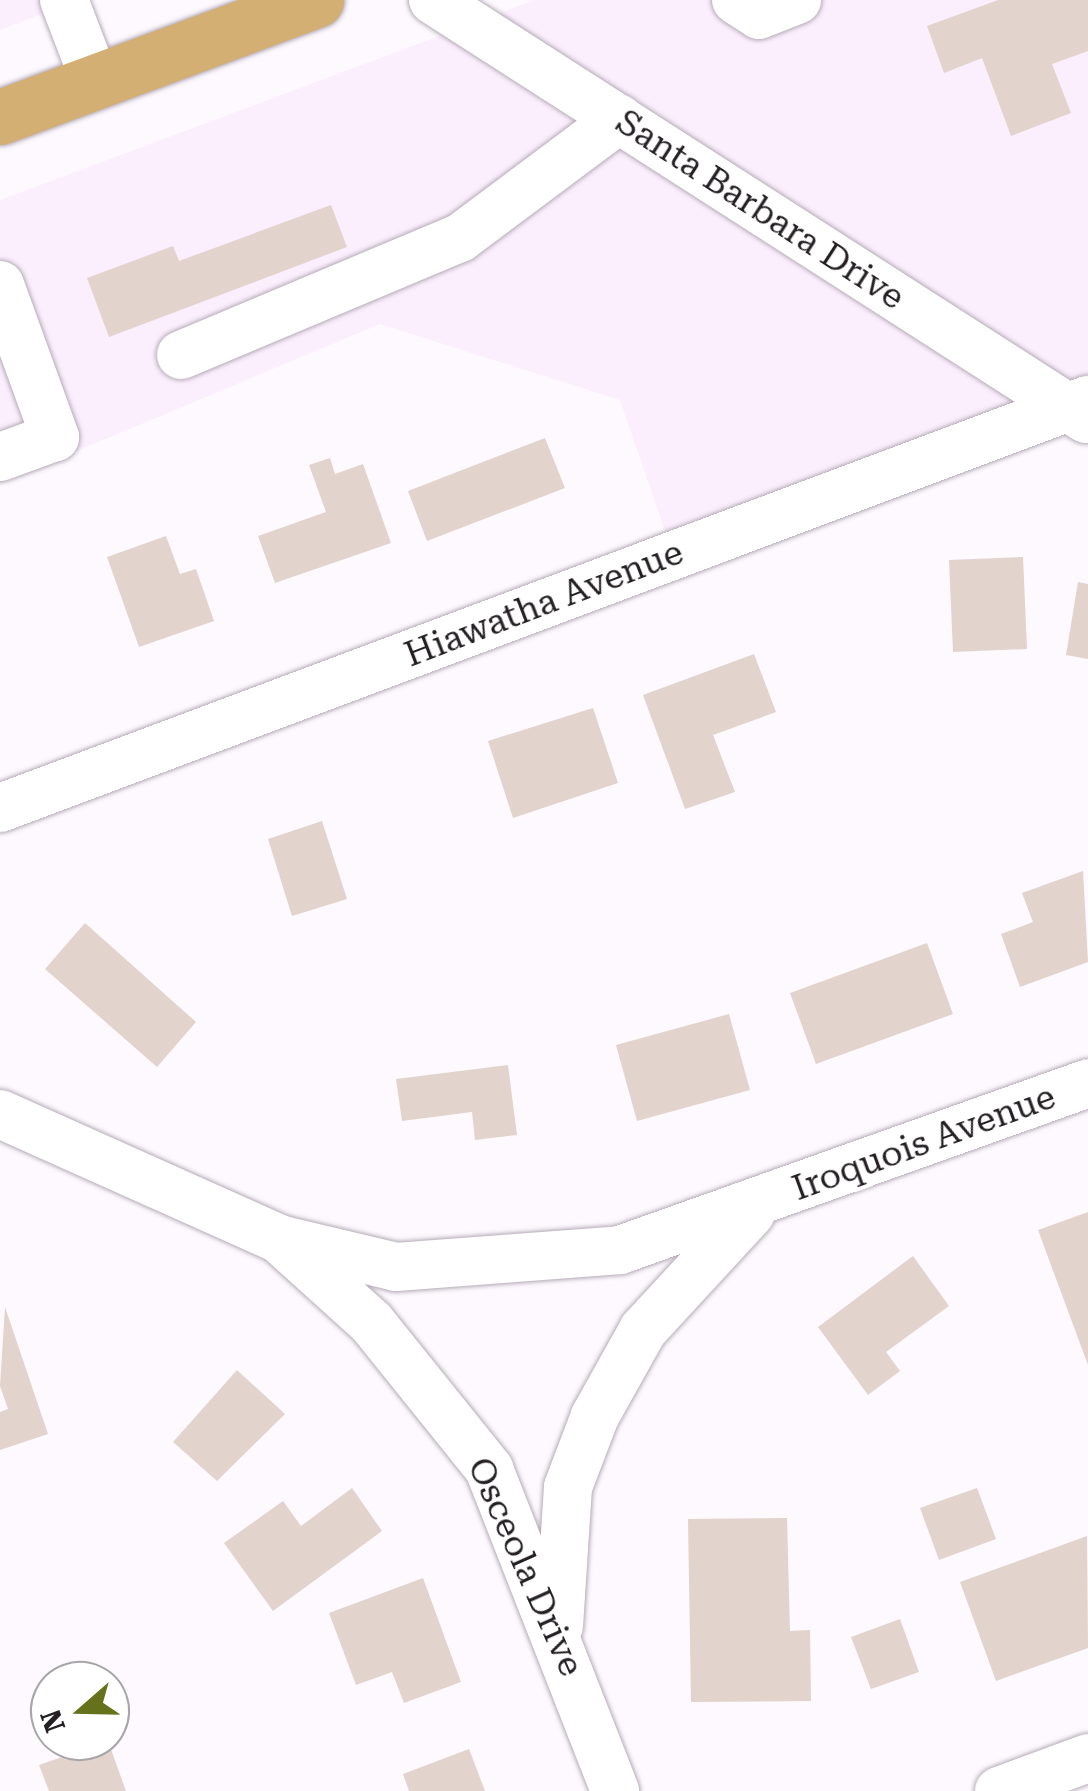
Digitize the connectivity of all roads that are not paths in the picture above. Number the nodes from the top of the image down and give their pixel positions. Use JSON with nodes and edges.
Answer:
{"nodes":[{"id":1,"x":64,"y":0,"type":"edge"},
{"id":2,"x":316,"y":0,"type":"edge"},
{"id":3,"x":432,"y":0,"type":"edge"},
{"id":4,"x":736,"y":0,"type":"edge"},
{"id":5,"x":798,"y":0,"type":"edge"},
{"id":6,"x":95,"y":82,"type":"junction"},
{"id":7,"x":0,"y":117,"type":"edge"},
{"id":8,"x":619,"y":120,"type":"junction"},
{"id":9,"x":0,"y":284,"type":"edge"},
{"id":10,"x":0,"y":337,"type":"edge"},
{"id":11,"x":181,"y":355,"type":"dead end"},
{"id":12,"x":1081,"y":410,"type":"edge"},
{"id":13,"x":0,"y":433,"type":"edge"},
{"id":14,"x":0,"y":457,"type":"edge"},
{"id":15,"x":0,"y":808,"type":"edge"},
{"id":16,"x":1088,"y":1083,"type":"edge"},
{"id":17,"x":0,"y":1114,"type":"edge"},
{"id":18,"x":760,"y":1203,"type":"junction"},
{"id":19,"x":279,"y":1239,"type":"junction"},
{"id":20,"x":559,"y":1634,"type":"junction"},
{"id":21,"x":1088,"y":1758,"type":"edge"},
{"id":22,"x":615,"y":1791,"type":"edge"},
{"id":23,"x":998,"y":1791,"type":"edge"}],
"edges":[{"from":1,"to":6,"type":"street"},
{"from":2,"to":6,"type":"main road"},
{"from":3,"to":8,"type":"street","name":"Santa Barbara Drive"},
{"from":4,"to":5,"type":"street"},
{"from":6,"to":7,"type":"main road"},
{"from":8,"to":11,"type":"street"},
{"from":8,"to":12,"type":"street","name":"Santa Barbara Drive"},
{"from":9,"to":14,"type":"street"},
{"from":10,"to":13,"type":"street"},
{"from":12,"to":15,"type":"street","name":"Hiawatha Avenue"},
{"from":16,"to":18,"type":"street","name":"Iroquois Avenue"},
{"from":17,"to":19,"type":"street","name":"Osceola Drive"},
{"from":18,"to":19,"type":"street","name":"Iroquois Avenue"},
{"from":18,"to":20,"type":"street","name":"Iroquois Avenue"},
{"from":19,"to":20,"type":"street","name":"Osceola Drive"},
{"from":20,"to":22,"type":"street","name":"Osceola Drive"},
{"from":21,"to":23,"type":"street"}]}
